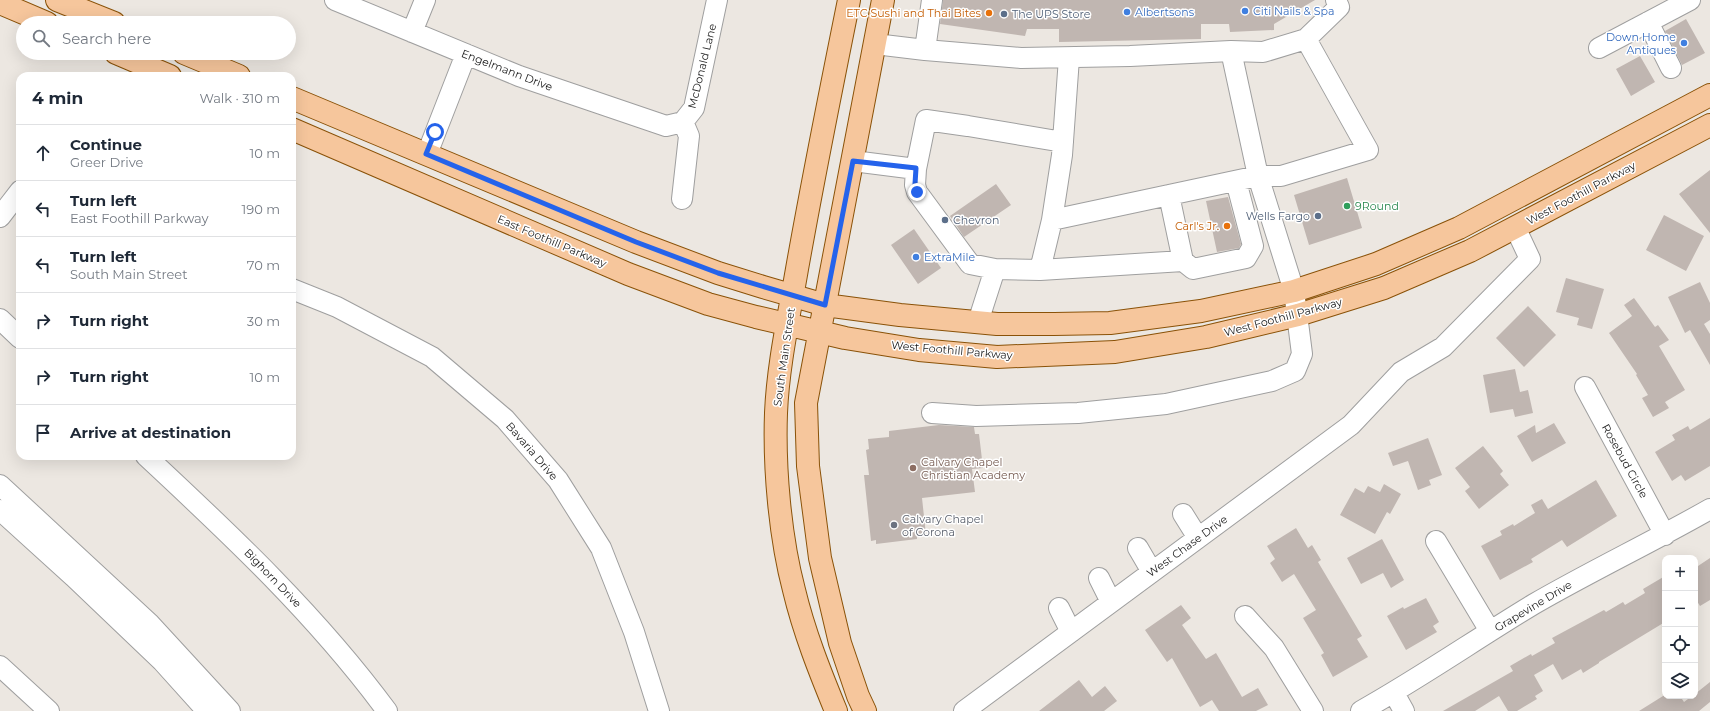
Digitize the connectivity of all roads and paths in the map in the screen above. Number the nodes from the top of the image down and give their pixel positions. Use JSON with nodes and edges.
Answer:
{"nodes":[{"id":1,"x":57,"y":0,"type":"edge"},
{"id":2,"x":335,"y":0,"type":"edge"},
{"id":3,"x":426,"y":0,"type":"edge"},
{"id":4,"x":717,"y":0,"type":"edge"},
{"id":5,"x":849,"y":0,"type":"edge"},
{"id":6,"x":863,"y":0,"type":"edge"},
{"id":7,"x":883,"y":0,"type":"edge"},
{"id":8,"x":932,"y":0,"type":"edge"},
{"id":9,"x":1336,"y":0,"type":"edge"},
{"id":10,"x":1690,"y":0,"type":"edge"},
{"id":11,"x":0,"y":3,"type":"edge"},
{"id":12,"x":31,"y":16,"type":"edge"},
{"id":13,"x":97,"y":16,"type":"edge"},
{"id":14,"x":1648,"y":22,"type":"junction"},
{"id":15,"x":412,"y":32,"type":"junction"},
{"id":16,"x":1306,"y":39,"type":"junction"},
{"id":17,"x":875,"y":44,"type":"junction"},
{"id":18,"x":1599,"y":48,"type":"dead end"},
{"id":19,"x":925,"y":50,"type":"junction"},
{"id":20,"x":1231,"y":51,"type":"junction"},
{"id":21,"x":466,"y":54,"type":"junction"},
{"id":22,"x":1070,"y":58,"type":"junction"},
{"id":23,"x":132,"y":60,"type":"edge"},
{"id":24,"x":201,"y":60,"type":"edge"},
{"id":25,"x":1671,"y":68,"type":"dead end"},
{"id":26,"x":161,"y":72,"type":"edge"},
{"id":27,"x":230,"y":72,"type":"edge"},
{"id":28,"x":1710,"y":95,"type":"edge"},
{"id":29,"x":296,"y":100,"type":"edge"},
{"id":30,"x":296,"y":121,"type":"edge"},
{"id":31,"x":683,"y":122,"type":"junction"},
{"id":32,"x":1710,"y":125,"type":"edge"},
{"id":33,"x":296,"y":130,"type":"edge"},
{"id":34,"x":1063,"y":142,"type":"junction"},
{"id":35,"x":426,"y":154,"type":"junction"},
{"id":36,"x":853,"y":161,"type":"junction"},
{"id":37,"x":916,"y":168,"type":"junction"},
{"id":38,"x":1258,"y":176,"type":"junction"},
{"id":39,"x":1236,"y":181,"type":"junction"},
{"id":40,"x":16,"y":196,"type":"edge"},
{"id":41,"x":1169,"y":196,"type":"junction"},
{"id":42,"x":682,"y":199,"type":"dead end"},
{"id":43,"x":0,"y":217,"type":"edge"},
{"id":44,"x":1052,"y":220,"type":"junction"},
{"id":45,"x":1515,"y":227,"type":"junction"},
{"id":46,"x":1183,"y":260,"type":"junction"},
{"id":47,"x":995,"y":269,"type":"junction"},
{"id":48,"x":1040,"y":270,"type":"junction"},
{"id":49,"x":296,"y":291,"type":"edge"},
{"id":50,"x":1294,"y":291,"type":"junction"},
{"id":51,"x":792,"y":296,"type":"junction"},
{"id":52,"x":825,"y":305,"type":"junction"},
{"id":53,"x":1298,"y":315,"type":"junction"},
{"id":54,"x":0,"y":319,"type":"edge"},
{"id":55,"x":978,"y":322,"type":"junction"},
{"id":56,"x":787,"y":325,"type":"junction"},
{"id":57,"x":820,"y":332,"type":"junction"},
{"id":58,"x":16,"y":334,"type":"edge"},
{"id":59,"x":1585,"y":387,"type":"dead end"},
{"id":60,"x":932,"y":413,"type":"dead end"},
{"id":61,"x":150,"y":460,"type":"edge"},
{"id":62,"x":0,"y":485,"type":"edge"},
{"id":63,"x":1710,"y":509,"type":"edge"},
{"id":64,"x":0,"y":510,"type":"edge"},
{"id":65,"x":1183,"y":514,"type":"dead end"},
{"id":66,"x":1665,"y":535,"type":"junction"},
{"id":67,"x":1198,"y":538,"type":"junction"},
{"id":68,"x":1436,"y":541,"type":"dead end"},
{"id":69,"x":1138,"y":548,"type":"dead end"},
{"id":70,"x":1152,"y":572,"type":"junction"},
{"id":71,"x":1099,"y":578,"type":"dead end"},
{"id":72,"x":1111,"y":602,"type":"junction"},
{"id":73,"x":1059,"y":608,"type":"dead end"},
{"id":74,"x":1246,"y":616,"type":"dead end"},
{"id":75,"x":1490,"y":631,"type":"junction"},
{"id":76,"x":1071,"y":632,"type":"junction"},
{"id":77,"x":0,"y":666,"type":"edge"},
{"id":78,"x":1394,"y":693,"type":"junction"},
{"id":79,"x":50,"y":711,"type":"edge"},
{"id":80,"x":207,"y":711,"type":"edge"},
{"id":81,"x":230,"y":711,"type":"edge"},
{"id":82,"x":387,"y":711,"type":"edge"},
{"id":83,"x":659,"y":711,"type":"edge"},
{"id":84,"x":836,"y":711,"type":"edge"},
{"id":85,"x":865,"y":711,"type":"edge"},
{"id":86,"x":964,"y":711,"type":"edge"},
{"id":87,"x":1313,"y":711,"type":"edge"},
{"id":88,"x":1361,"y":711,"type":"edge"},
{"id":89,"x":1404,"y":711,"type":"edge"}],
"edges":[{"from":1,"to":13,"type":"main road"},
{"from":2,"to":15,"type":"street","name":"Engelmann Drive"},
{"from":3,"to":15,"type":"street"},
{"from":4,"to":31,"type":"street","name":"McDonald Lane"},
{"from":5,"to":51,"type":"main road","name":"South Main Street"},
{"from":6,"to":17,"type":"main road"},
{"from":7,"to":17,"type":"main road"},
{"from":8,"to":19,"type":"street"},
{"from":9,"to":16,"type":"street"},
{"from":10,"to":14,"type":"street"},
{"from":11,"to":12,"type":"main road"},
{"from":14,"to":18,"type":"street"},
{"from":14,"to":25,"type":"street"},
{"from":15,"to":21,"type":"street","name":"Engelmann Drive"},
{"from":16,"to":20,"type":"street"},
{"from":16,"to":38,"type":"street"},
{"from":17,"to":19,"type":"street"},
{"from":17,"to":36,"type":"main road"},
{"from":19,"to":22,"type":"street"},
{"from":20,"to":22,"type":"street"},
{"from":20,"to":38,"type":"street"},
{"from":21,"to":31,"type":"street","name":"Engelmann Drive"},
{"from":21,"to":35,"type":"street"},
{"from":22,"to":34,"type":"street"},
{"from":23,"to":26,"type":"main road"},
{"from":24,"to":27,"type":"main road"},
{"from":28,"to":50,"type":"main road","name":"West Foothill Parkway"},
{"from":29,"to":35,"type":"main road"},
{"from":30,"to":35,"type":"main road"},
{"from":31,"to":42,"type":"street","name":"McDonald Lane"},
{"from":32,"to":45,"type":"main road","name":"West Foothill Parkway"},
{"from":33,"to":56,"type":"main road","name":"East Foothill Parkway"},
{"from":34,"to":37,"type":"street"},
{"from":34,"to":44,"type":"street"},
{"from":35,"to":51,"type":"main road"},
{"from":36,"to":37,"type":"street"},
{"from":36,"to":52,"type":"main road"},
{"from":37,"to":47,"type":"street"},
{"from":38,"to":39,"type":"street"},
{"from":38,"to":50,"type":"street"},
{"from":39,"to":41,"type":"street"},
{"from":39,"to":46,"type":"street"},
{"from":40,"to":43,"type":"street"},
{"from":41,"to":44,"type":"street"},
{"from":41,"to":46,"type":"street"},
{"from":44,"to":48,"type":"street"},
{"from":45,"to":53,"type":"main road","name":"West Foothill Parkway"},
{"from":45,"to":67,"type":"street","name":"West Chase Drive"},
{"from":46,"to":48,"type":"street"},
{"from":47,"to":48,"type":"street"},
{"from":47,"to":55,"type":"street"},
{"from":49,"to":83,"type":"street","name":"Bavaria Drive"},
{"from":50,"to":53,"type":"street"},
{"from":50,"to":55,"type":"main road","name":"West Foothill Parkway"},
{"from":51,"to":52,"type":"main road"},
{"from":51,"to":56,"type":"main road","name":"South Main Street"},
{"from":52,"to":55,"type":"main road","name":"West Foothill Parkway"},
{"from":52,"to":57,"type":"main road"},
{"from":53,"to":57,"type":"main road","name":"West Foothill Parkway"},
{"from":53,"to":60,"type":"street"},
{"from":54,"to":58,"type":"street"},
{"from":56,"to":57,"type":"main road","name":"East Foothill Parkway"},
{"from":56,"to":84,"type":"main road","name":"South Main Street"},
{"from":57,"to":85,"type":"main road"},
{"from":59,"to":66,"type":"street","name":"Rosebud Circle"},
{"from":61,"to":82,"type":"street","name":"Bighorn Drive"},
{"from":62,"to":81,"type":"street"},
{"from":63,"to":66,"type":"street","name":"Grapevine Drive"},
{"from":64,"to":80,"type":"street"},
{"from":65,"to":67,"type":"street"},
{"from":66,"to":75,"type":"street","name":"Grapevine Drive"},
{"from":67,"to":70,"type":"street","name":"West Chase Drive"},
{"from":68,"to":75,"type":"street"},
{"from":69,"to":70,"type":"street"},
{"from":70,"to":72,"type":"street","name":"West Chase Drive"},
{"from":71,"to":72,"type":"street"},
{"from":72,"to":76,"type":"street","name":"West Chase Drive"},
{"from":73,"to":76,"type":"street"},
{"from":74,"to":87,"type":"street"},
{"from":75,"to":78,"type":"street","name":"Grapevine Drive"},
{"from":76,"to":86,"type":"street","name":"West Chase Drive"},
{"from":77,"to":79,"type":"street"},
{"from":78,"to":88,"type":"street","name":"Grapevine Drive"},
{"from":78,"to":89,"type":"street"}]}
